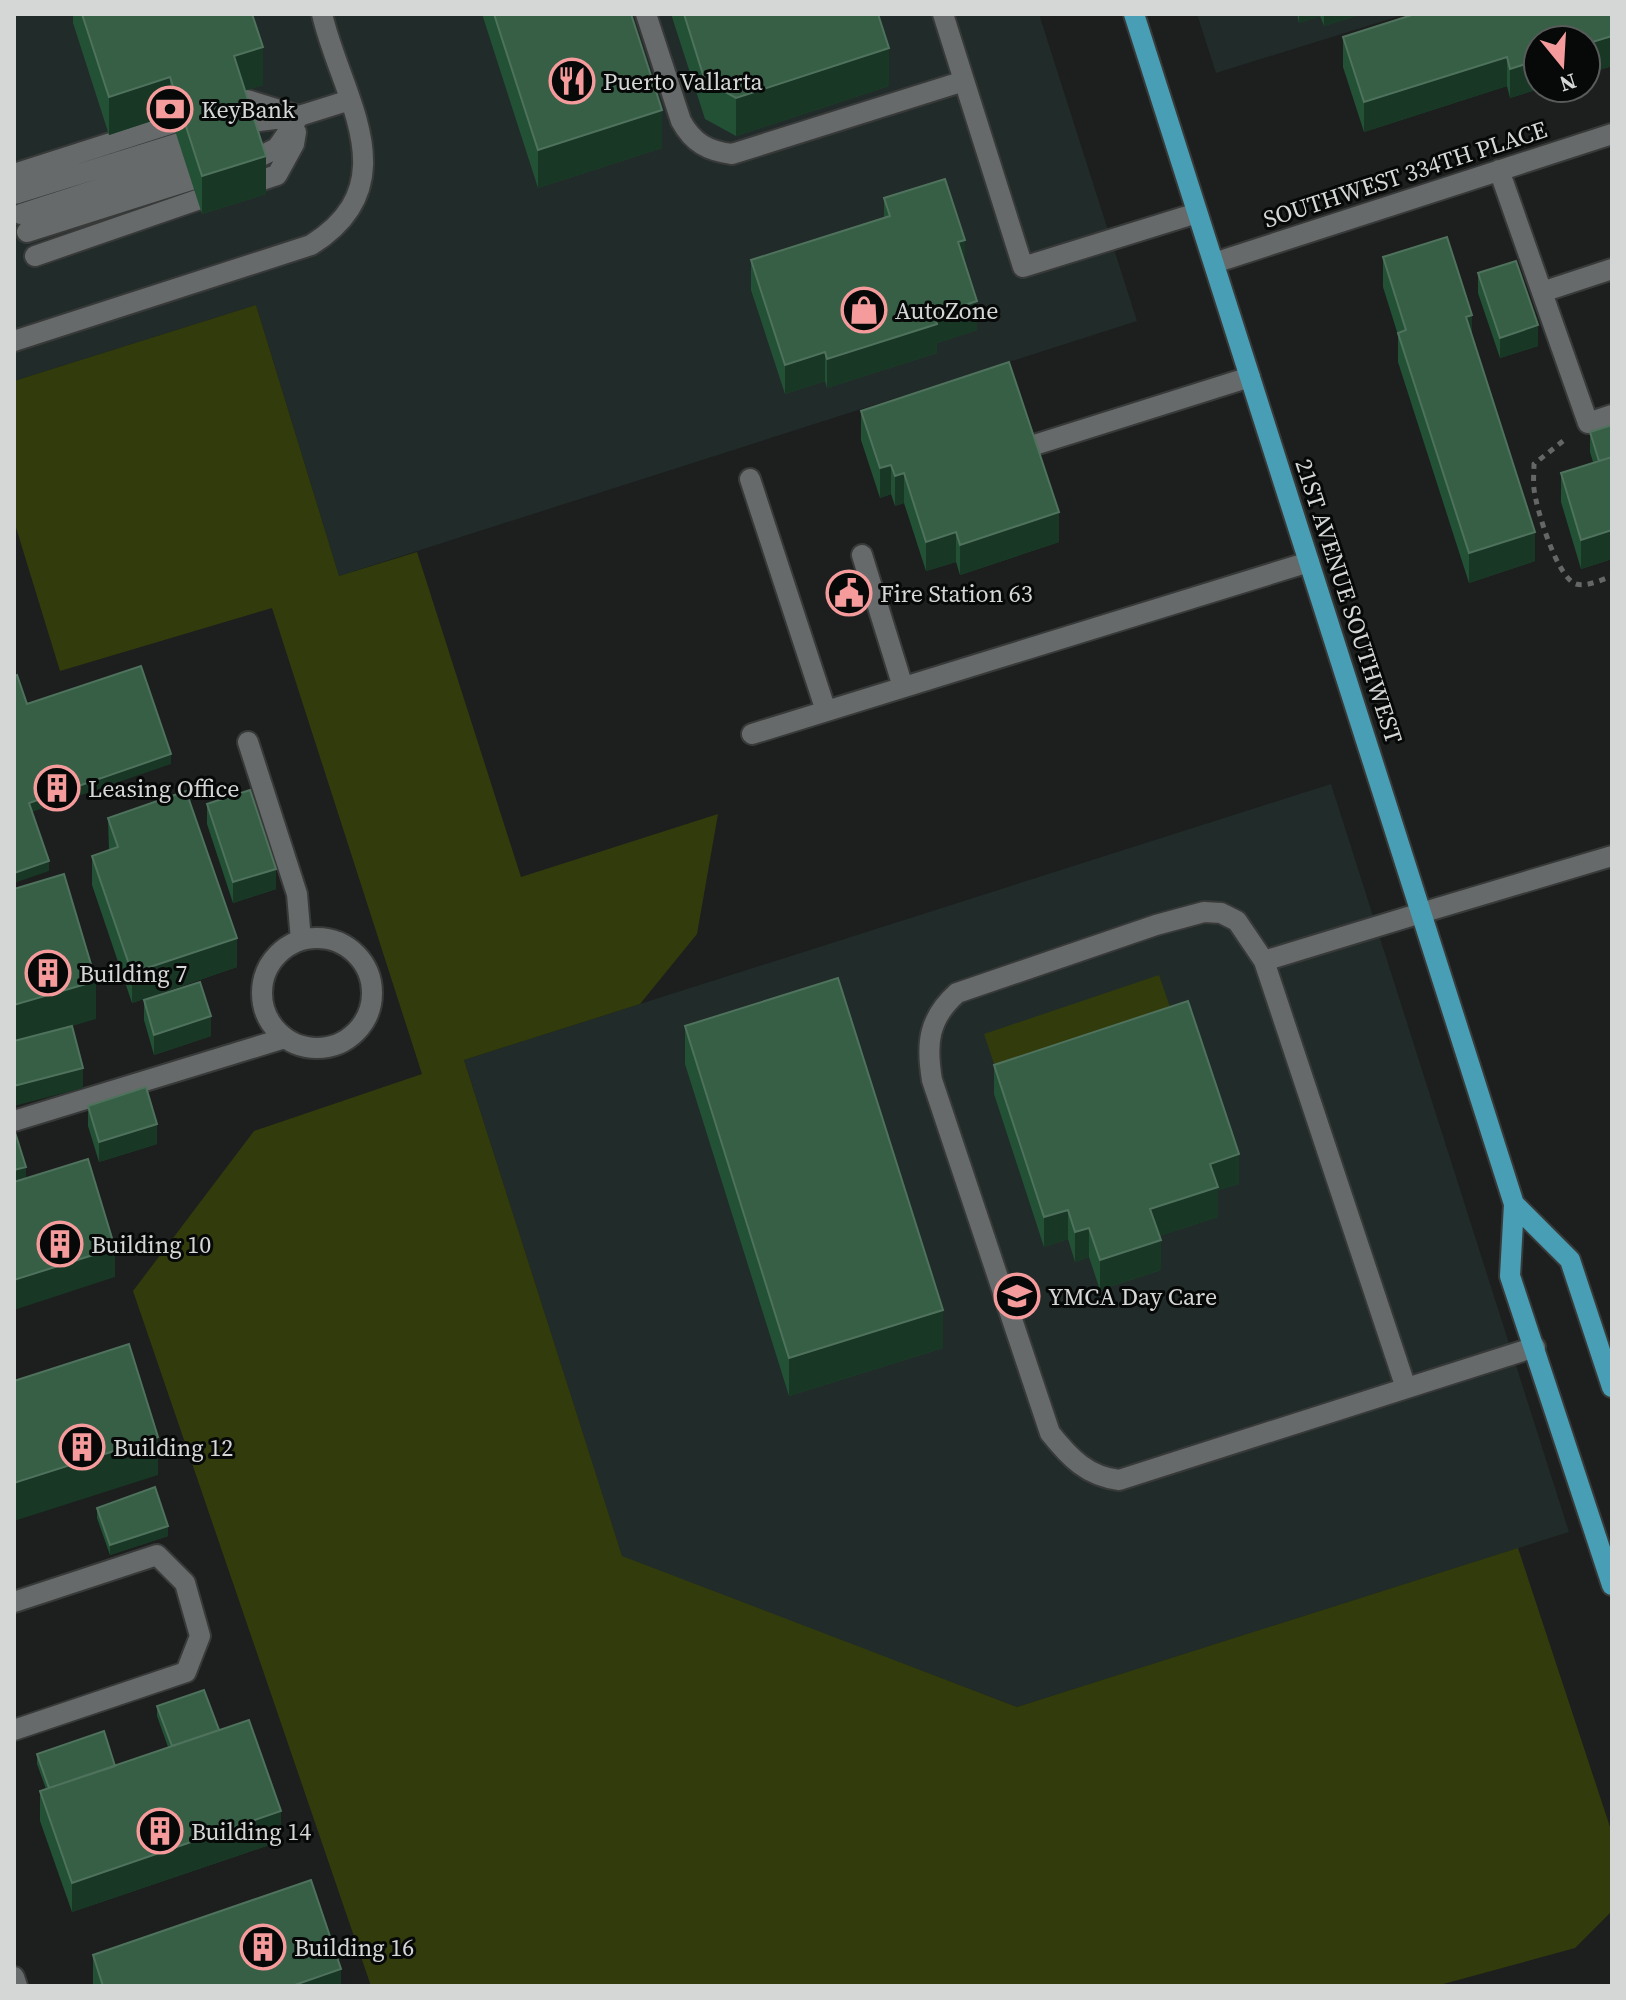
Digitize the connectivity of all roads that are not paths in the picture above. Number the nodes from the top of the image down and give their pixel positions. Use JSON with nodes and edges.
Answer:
{"nodes":[{"id":1,"x":322,"y":14,"type":"edge"},
{"id":2,"x":646,"y":14,"type":"edge"},
{"id":3,"x":943,"y":14,"type":"edge"},
{"id":4,"x":1134,"y":14,"type":"edge"},
{"id":5,"x":964,"y":81,"type":"junction"},
{"id":6,"x":350,"y":100,"type":"junction"},
{"id":7,"x":237,"y":102,"type":"edge"},
{"id":8,"x":299,"y":116,"type":"junction"},
{"id":9,"x":1612,"y":134,"type":"edge"},
{"id":10,"x":1499,"y":170,"type":"junction"},
{"id":11,"x":262,"y":180,"type":"edge"},
{"id":12,"x":197,"y":200,"type":"edge"},
{"id":13,"x":19,"y":204,"type":"edge"},
{"id":14,"x":1197,"y":213,"type":"junction"},
{"id":15,"x":35,"y":256,"type":"dead end"},
{"id":16,"x":1214,"y":263,"type":"junction"},
{"id":17,"x":1612,"y":269,"type":"edge"},
{"id":18,"x":1542,"y":292,"type":"junction"},
{"id":19,"x":14,"y":341,"type":"edge"},
{"id":20,"x":1250,"y":377,"type":"junction"},
{"id":21,"x":1612,"y":415,"type":"edge"},
{"id":22,"x":1028,"y":447,"type":"edge"},
{"id":23,"x":750,"y":479,"type":"dead end"},
{"id":24,"x":862,"y":555,"type":"dead end"},
{"id":25,"x":1309,"y":562,"type":"junction"},
{"id":26,"x":903,"y":687,"type":"junction"},
{"id":27,"x":826,"y":711,"type":"junction"},
{"id":28,"x":752,"y":734,"type":"dead end"},
{"id":29,"x":248,"y":742,"type":"dead end"},
{"id":30,"x":1612,"y":856,"type":"edge"},
{"id":31,"x":1421,"y":913,"type":"junction"},
{"id":32,"x":301,"y":940,"type":"junction"},
{"id":33,"x":1264,"y":961,"type":"junction"},
{"id":34,"x":285,"y":1038,"type":"junction"},
{"id":35,"x":14,"y":1121,"type":"edge"},
{"id":36,"x":1514,"y":1204,"type":"junction"},
{"id":37,"x":1535,"y":1347,"type":"junction"},
{"id":38,"x":1612,"y":1387,"type":"edge"},
{"id":39,"x":1406,"y":1388,"type":"junction"},
{"id":40,"x":1612,"y":1585,"type":"edge"},
{"id":41,"x":14,"y":1602,"type":"edge"},
{"id":42,"x":14,"y":1730,"type":"edge"},
{"id":43,"x":14,"y":1977,"type":"edge"},
{"id":44,"x":17,"y":1986,"type":"edge"}],
"edges":[{"from":1,"to":6,"type":"street"},
{"from":2,"to":5,"type":"street"},
{"from":3,"to":5,"type":"street"},
{"from":4,"to":14,"type":"main road","name":"21ST AVENUE SOUTHWEST"},
{"from":5,"to":14,"type":"street"},
{"from":6,"to":8,"type":"street"},
{"from":6,"to":19,"type":"street"},
{"from":7,"to":8,"type":"street"},
{"from":8,"to":8,"type":"street"},
{"from":8,"to":11,"type":"street"},
{"from":9,"to":10,"type":"street","name":"SOUTHWEST 334TH PLACE"},
{"from":10,"to":16,"type":"street","name":"SOUTHWEST 334TH PLACE"},
{"from":10,"to":18,"type":"street"},
{"from":12,"to":15,"type":"street"},
{"from":13,"to":13,"type":"street"},
{"from":14,"to":16,"type":"main road","name":"21ST AVENUE SOUTHWEST"},
{"from":16,"to":20,"type":"main road","name":"21ST AVENUE SOUTHWEST"},
{"from":17,"to":18,"type":"street"},
{"from":18,"to":21,"type":"street"},
{"from":20,"to":22,"type":"street"},
{"from":20,"to":25,"type":"main road","name":"21ST AVENUE SOUTHWEST"},
{"from":23,"to":27,"type":"street"},
{"from":24,"to":26,"type":"street"},
{"from":25,"to":26,"type":"street"},
{"from":25,"to":31,"type":"main road","name":"21ST AVENUE SOUTHWEST"},
{"from":26,"to":27,"type":"street"},
{"from":27,"to":28,"type":"street"},
{"from":29,"to":32,"type":"street"},
{"from":30,"to":31,"type":"street"},
{"from":31,"to":33,"type":"street"},
{"from":31,"to":36,"type":"main road","name":"21ST AVENUE SOUTHWEST"},
{"from":32,"to":34,"type":"street"},
{"from":32,"to":34,"type":"street"},
{"from":33,"to":39,"type":"street"},
{"from":33,"to":39,"type":"street"},
{"from":34,"to":35,"type":"street"},
{"from":36,"to":37,"type":"main road","name":"21ST AVENUE SOUTHWEST"},
{"from":36,"to":38,"type":"main road","name":"21ST AVENUE SOUTHWEST"},
{"from":37,"to":39,"type":"street"},
{"from":37,"to":40,"type":"main road","name":"21ST AVENUE SOUTHWEST"},
{"from":41,"to":42,"type":"street"},
{"from":43,"to":44,"type":"street"}]}
